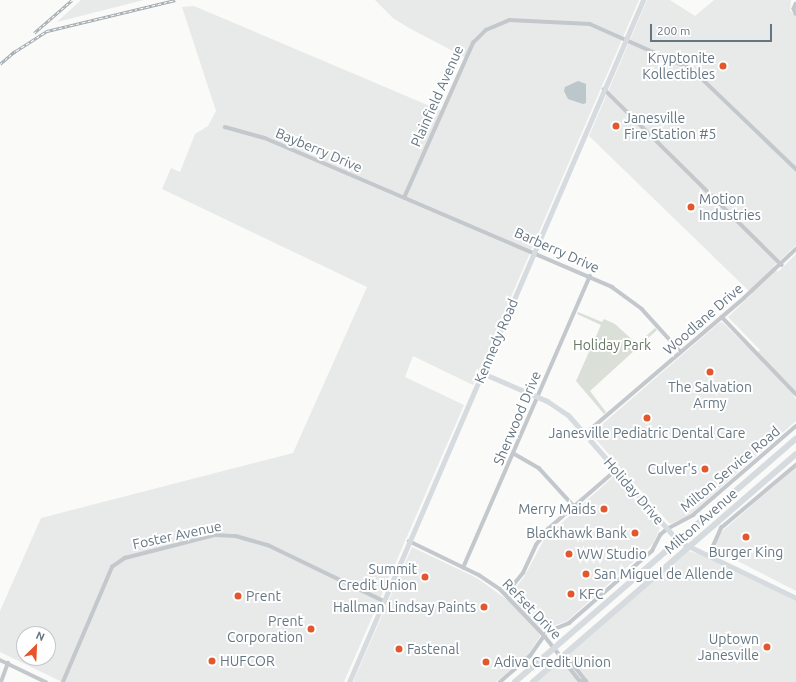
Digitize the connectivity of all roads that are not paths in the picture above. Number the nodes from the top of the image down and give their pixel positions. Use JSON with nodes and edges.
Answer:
{"nodes":[{"id":1,"x":643,"y":0,"type":"edge"},
{"id":2,"x":796,"y":4,"type":"edge"},
{"id":3,"x":796,"y":14,"type":"edge"},
{"id":4,"x":626,"y":39,"type":"junction"},
{"id":5,"x":604,"y":89,"type":"junction"},
{"id":6,"x":225,"y":127,"type":"dead end"},
{"id":7,"x":796,"y":169,"type":"edge"},
{"id":8,"x":404,"y":198,"type":"junction"},
{"id":9,"x":796,"y":250,"type":"edge"},
{"id":10,"x":535,"y":252,"type":"junction"},
{"id":11,"x":782,"y":265,"type":"junction"},
{"id":12,"x":590,"y":276,"type":"junction"},
{"id":13,"x":722,"y":317,"type":"junction"},
{"id":14,"x":681,"y":352,"type":"junction"},
{"id":15,"x":482,"y":373,"type":"junction"},
{"id":16,"x":796,"y":394,"type":"edge"},
{"id":17,"x":537,"y":397,"type":"junction"},
{"id":18,"x":796,"y":426,"type":"edge"},
{"id":19,"x":585,"y":434,"type":"junction"},
{"id":20,"x":796,"y":439,"type":"edge"},
{"id":21,"x":513,"y":453,"type":"junction"},
{"id":22,"x":796,"y":454,"type":"edge"},
{"id":23,"x":796,"y":465,"type":"edge"},
{"id":24,"x":616,"y":470,"type":"junction"},
{"id":25,"x":574,"y":506,"type":"junction"},
{"id":26,"x":667,"y":529,"type":"junction"},
{"id":27,"x":409,"y":540,"type":"junction"},
{"id":28,"x":678,"y":541,"type":"junction"},
{"id":29,"x":690,"y":546,"type":"junction"},
{"id":30,"x":709,"y":555,"type":"junction"},
{"id":31,"x":463,"y":568,"type":"junction"},
{"id":32,"x":506,"y":594,"type":"junction"},
{"id":33,"x":796,"y":598,"type":"edge"},
{"id":34,"x":384,"y":601,"type":"junction"},
{"id":35,"x":544,"y":635,"type":"junction"},
{"id":36,"x":554,"y":648,"type":"junction"},
{"id":37,"x":561,"y":657,"type":"junction"},
{"id":38,"x":0,"y":660,"type":"edge"},
{"id":39,"x":8,"y":663,"type":"junction"},
{"id":40,"x":586,"y":681,"type":"edge"},
{"id":41,"x":1,"y":682,"type":"edge"},
{"id":42,"x":46,"y":682,"type":"edge"},
{"id":43,"x":63,"y":682,"type":"edge"},
{"id":44,"x":349,"y":682,"type":"edge"},
{"id":45,"x":500,"y":682,"type":"edge"},
{"id":46,"x":514,"y":682,"type":"edge"},
{"id":47,"x":533,"y":682,"type":"edge"}],
"edges":[{"from":1,"to":4,"type":"street","name":"Kennedy Road"},
{"from":2,"to":3,"type":"street"},
{"from":4,"to":5,"type":"street","name":"Kennedy Road"},
{"from":4,"to":7,"type":"street","name":"Plainfield Avenue"},
{"from":4,"to":8,"type":"street","name":"Plainfield Avenue"},
{"from":5,"to":10,"type":"street","name":"Kennedy Road"},
{"from":5,"to":11,"type":"street"},
{"from":6,"to":8,"type":"street","name":"Bayberry Drive"},
{"from":8,"to":10,"type":"street","name":"Barberry Drive"},
{"from":9,"to":11,"type":"street","name":"Woodlane Drive"},
{"from":10,"to":12,"type":"street","name":"Barberry Drive"},
{"from":10,"to":15,"type":"street","name":"Kennedy Road"},
{"from":11,"to":13,"type":"street","name":"Woodlane Drive"},
{"from":12,"to":14,"type":"street","name":"Barberry Drive"},
{"from":12,"to":17,"type":"street","name":"Sherwood Drive"},
{"from":13,"to":14,"type":"street","name":"Woodlane Drive"},
{"from":13,"to":16,"type":"street"},
{"from":14,"to":19,"type":"street","name":"Woodlane Drive"},
{"from":15,"to":17,"type":"street","name":"Holiday Drive"},
{"from":15,"to":27,"type":"street","name":"Kennedy Road"},
{"from":17,"to":19,"type":"street","name":"Holiday Drive"},
{"from":17,"to":21,"type":"street","name":"Sherwood Drive"},
{"from":18,"to":26,"type":"street","name":"Milton Service Road"},
{"from":19,"to":24,"type":"street","name":"Holiday Drive"},
{"from":20,"to":28,"type":"main road","name":"Milton Avenue"},
{"from":21,"to":25,"type":"street"},
{"from":21,"to":31,"type":"street","name":"Sherwood Drive"},
{"from":22,"to":29,"type":"main road","name":"Milton Avenue"},
{"from":23,"to":30,"type":"street"},
{"from":24,"to":25,"type":"street"},
{"from":24,"to":26,"type":"street","name":"Holiday Drive"},
{"from":25,"to":32,"type":"street"},
{"from":26,"to":28,"type":"street","name":"Holiday Drive"},
{"from":26,"to":35,"type":"street","name":"Milton Service Road"},
{"from":27,"to":31,"type":"street","name":"Refset Drive"},
{"from":27,"to":34,"type":"street","name":"Kennedy Road"},
{"from":28,"to":29,"type":"street","name":"Holiday Drive"},
{"from":28,"to":36,"type":"main road","name":"Milton Avenue"},
{"from":29,"to":30,"type":"street","name":"Holiday Drive"},
{"from":29,"to":37,"type":"main road","name":"Milton Avenue"},
{"from":30,"to":33,"type":"street","name":"Holiday Drive"},
{"from":31,"to":32,"type":"street","name":"Refset Drive"},
{"from":32,"to":35,"type":"street","name":"Refset Drive"},
{"from":34,"to":43,"type":"street","name":"Foster Avenue"},
{"from":34,"to":44,"type":"street","name":"Kennedy Road"},
{"from":35,"to":36,"type":"street","name":"Refset Drive"},
{"from":35,"to":45,"type":"street"},
{"from":36,"to":37,"type":"street","name":"Refset Drive"},
{"from":36,"to":46,"type":"main road","name":"Milton Avenue"},
{"from":37,"to":40,"type":"street"},
{"from":37,"to":40,"type":"street","name":"Refset Drive"},
{"from":37,"to":47,"type":"main road","name":"Milton Avenue"},
{"from":38,"to":39,"type":"street"},
{"from":39,"to":41,"type":"street"},
{"from":39,"to":42,"type":"street"}]}
